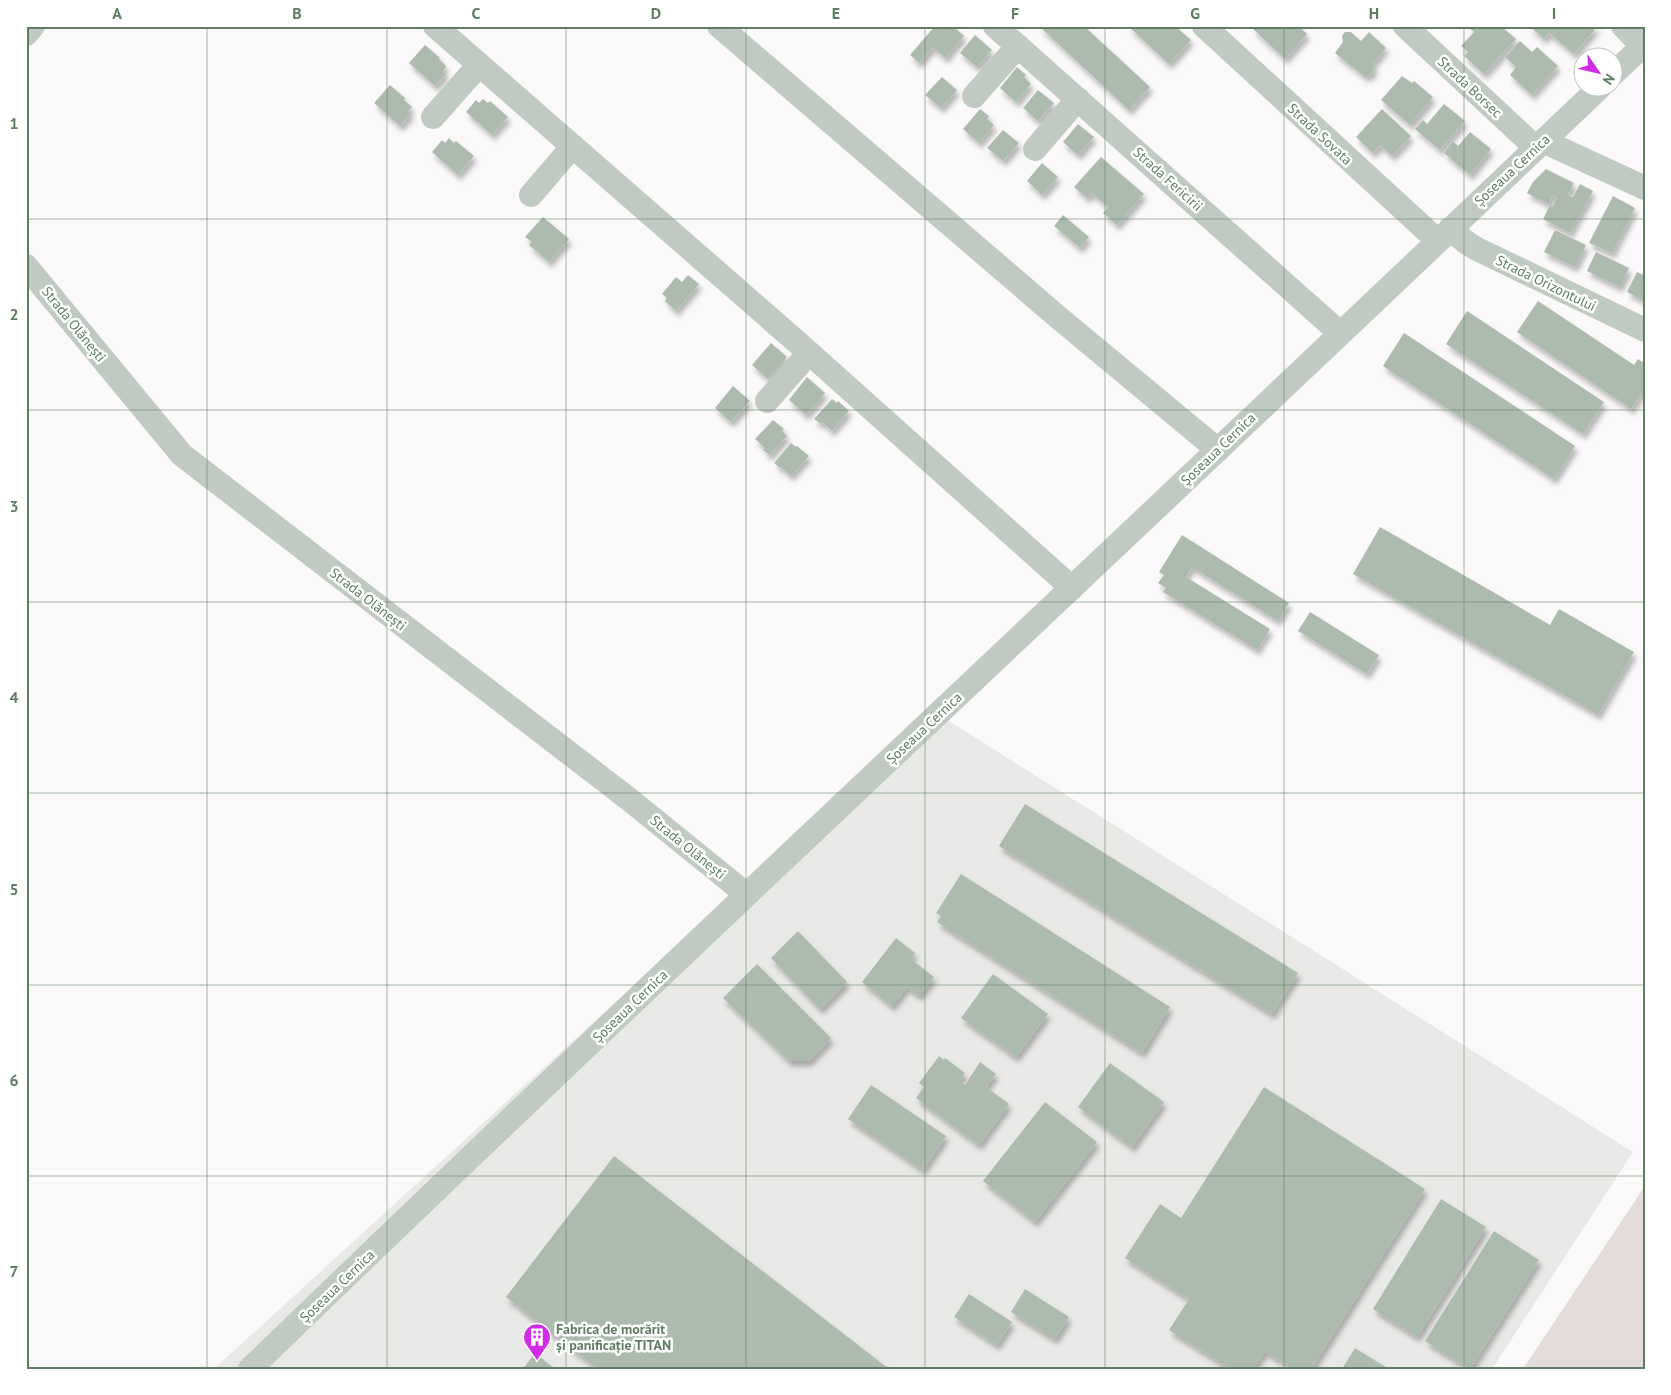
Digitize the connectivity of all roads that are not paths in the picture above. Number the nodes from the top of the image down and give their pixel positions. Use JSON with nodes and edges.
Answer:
{"nodes":[{"id":1,"x":33,"y":26,"type":"edge"},
{"id":2,"x":435,"y":26,"type":"edge"},
{"id":3,"x":719,"y":26,"type":"edge"},
{"id":4,"x":995,"y":26,"type":"edge"},
{"id":5,"x":1204,"y":26,"type":"edge"},
{"id":6,"x":1405,"y":26,"type":"edge"},
{"id":7,"x":1623,"y":26,"type":"edge"},
{"id":8,"x":26,"y":34,"type":"edge"},
{"id":9,"x":1643,"y":45,"type":"edge"},
{"id":10,"x":1018,"y":46,"type":"junction"},
{"id":11,"x":1624,"y":64,"type":"edge"},
{"id":12,"x":479,"y":65,"type":"junction"},
{"id":13,"x":974,"y":96,"type":"dead end"},
{"id":14,"x":1588,"y":98,"type":"edge"},
{"id":15,"x":1078,"y":99,"type":"junction"},
{"id":16,"x":433,"y":117,"type":"dead end"},
{"id":17,"x":1539,"y":144,"type":"junction"},
{"id":18,"x":573,"y":146,"type":"junction"},
{"id":19,"x":1034,"y":149,"type":"dead end"},
{"id":20,"x":1645,"y":188,"type":"edge"},
{"id":21,"x":531,"y":195,"type":"dead end"},
{"id":22,"x":1444,"y":235,"type":"junction"},
{"id":23,"x":26,"y":266,"type":"edge"},
{"id":24,"x":1645,"y":330,"type":"edge"},
{"id":25,"x":1340,"y":334,"type":"junction"},
{"id":26,"x":809,"y":353,"type":"junction"},
{"id":27,"x":767,"y":401,"type":"dead end"},
{"id":28,"x":1218,"y":450,"type":"junction"},
{"id":29,"x":1072,"y":588,"type":"junction"},
{"id":30,"x":746,"y":894,"type":"junction"},
{"id":31,"x":250,"y":1369,"type":"edge"}],
"edges":[{"from":1,"to":8,"type":"street"},
{"from":2,"to":12,"type":"street"},
{"from":3,"to":28,"type":"street"},
{"from":4,"to":10,"type":"street","name":"Strada Fericirii"},
{"from":5,"to":22,"type":"street","name":"Strada Sovata"},
{"from":6,"to":17,"type":"street","name":"Strada Borsec"},
{"from":7,"to":9,"type":"street"},
{"from":9,"to":11,"type":"street"},
{"from":10,"to":13,"type":"street"},
{"from":10,"to":15,"type":"street","name":"Strada Fericirii"},
{"from":12,"to":16,"type":"street"},
{"from":12,"to":18,"type":"street"},
{"from":14,"to":17,"type":"street","name":"Șoseaua Cernica"},
{"from":15,"to":19,"type":"street"},
{"from":15,"to":25,"type":"street","name":"Strada Fericirii"},
{"from":17,"to":20,"type":"street","name":"Strada Borsec"},
{"from":17,"to":22,"type":"street","name":"Șoseaua Cernica"},
{"from":18,"to":21,"type":"street"},
{"from":18,"to":26,"type":"street"},
{"from":22,"to":24,"type":"street","name":"Strada Orizontului"},
{"from":22,"to":25,"type":"street","name":"Șoseaua Cernica"},
{"from":23,"to":30,"type":"street","name":"Strada Olănești"},
{"from":25,"to":28,"type":"street","name":"Șoseaua Cernica"},
{"from":26,"to":27,"type":"street"},
{"from":26,"to":29,"type":"street"},
{"from":28,"to":29,"type":"street","name":"Șoseaua Cernica"},
{"from":29,"to":30,"type":"street","name":"Șoseaua Cernica"},
{"from":30,"to":31,"type":"street","name":"Șoseaua Cernica"}]}
